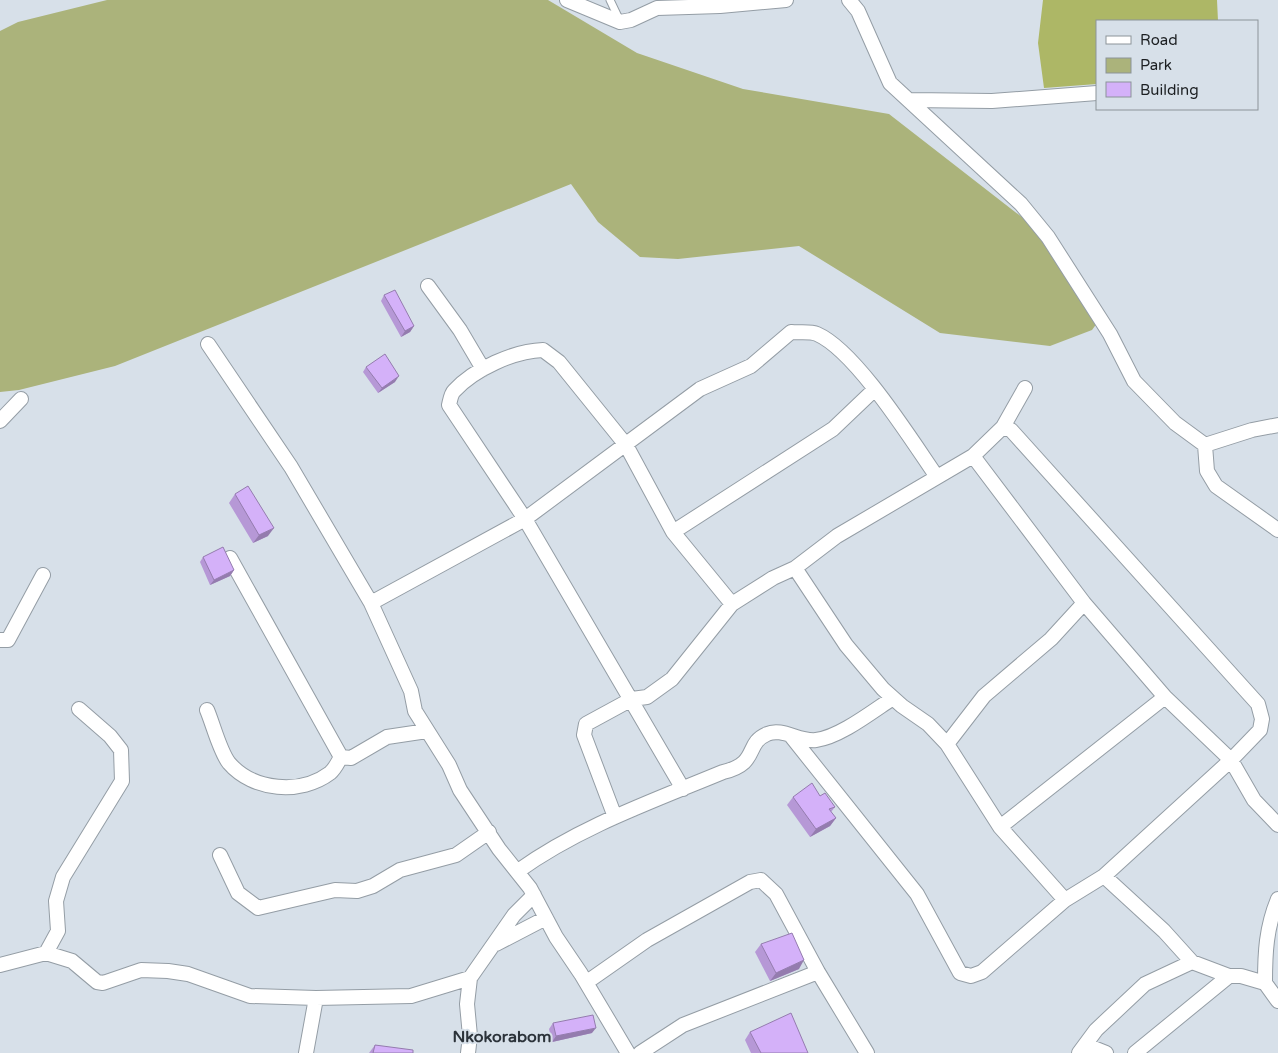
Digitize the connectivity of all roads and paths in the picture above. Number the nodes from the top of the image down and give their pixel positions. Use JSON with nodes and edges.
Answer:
{"nodes":[{"id":1,"x":567,"y":0,"type":"edge"},
{"id":2,"x":610,"y":0,"type":"edge"},
{"id":3,"x":786,"y":0,"type":"edge"},
{"id":4,"x":849,"y":0,"type":"edge"},
{"id":5,"x":620,"y":22,"type":"junction"},
{"id":6,"x":1096,"y":93,"type":"edge"},
{"id":7,"x":911,"y":100,"type":"junction"},
{"id":8,"x":428,"y":286,"type":"dead end"},
{"id":9,"x":208,"y":344,"type":"dead end"},
{"id":10,"x":483,"y":369,"type":"junction"},
{"id":11,"x":1025,"y":388,"type":"dead end"},
{"id":12,"x":875,"y":389,"type":"junction"},
{"id":13,"x":21,"y":399,"type":"dead end"},
{"id":14,"x":0,"y":421,"type":"edge"},
{"id":15,"x":1278,"y":425,"type":"edge"},
{"id":16,"x":1003,"y":427,"type":"junction"},
{"id":17,"x":626,"y":445,"type":"junction"},
{"id":18,"x":1205,"y":445,"type":"junction"},
{"id":19,"x":973,"y":456,"type":"junction"},
{"id":20,"x":937,"y":477,"type":"junction"},
{"id":21,"x":525,"y":519,"type":"junction"},
{"id":22,"x":1278,"y":530,"type":"edge"},
{"id":23,"x":673,"y":532,"type":"junction"},
{"id":24,"x":230,"y":558,"type":"edge"},
{"id":25,"x":795,"y":568,"type":"junction"},
{"id":26,"x":42,"y":575,"type":"dead end"},
{"id":27,"x":371,"y":603,"type":"junction"},
{"id":28,"x":1084,"y":603,"type":"junction"},
{"id":29,"x":732,"y":604,"type":"junction"},
{"id":30,"x":0,"y":640,"type":"edge"},
{"id":31,"x":1165,"y":697,"type":"junction"},
{"id":32,"x":632,"y":698,"type":"junction"},
{"id":33,"x":894,"y":698,"type":"junction"},
{"id":34,"x":79,"y":709,"type":"dead end"},
{"id":35,"x":207,"y":710,"type":"dead end"},
{"id":36,"x":427,"y":731,"type":"junction"},
{"id":37,"x":792,"y":736,"type":"junction"},
{"id":38,"x":948,"y":744,"type":"junction"},
{"id":39,"x":341,"y":757,"type":"junction"},
{"id":40,"x":1231,"y":760,"type":"junction"},
{"id":41,"x":683,"y":789,"type":"junction"},
{"id":42,"x":615,"y":817,"type":"junction"},
{"id":43,"x":1278,"y":825,"type":"edge"},
{"id":44,"x":1000,"y":827,"type":"junction"},
{"id":45,"x":489,"y":832,"type":"junction"},
{"id":46,"x":220,"y":855,"type":"dead end"},
{"id":47,"x":518,"y":872,"type":"junction"},
{"id":48,"x":1104,"y":876,"type":"junction"},
{"id":49,"x":534,"y":895,"type":"junction"},
{"id":50,"x":1278,"y":899,"type":"edge"},
{"id":51,"x":1065,"y":900,"type":"junction"},
{"id":52,"x":546,"y":918,"type":"junction"},
{"id":53,"x":492,"y":946,"type":"junction"},
{"id":54,"x":46,"y":953,"type":"junction"},
{"id":55,"x":1192,"y":962,"type":"junction"},
{"id":56,"x":0,"y":965,"type":"edge"},
{"id":57,"x":818,"y":972,"type":"junction"},
{"id":58,"x":1230,"y":976,"type":"junction"},
{"id":59,"x":470,"y":978,"type":"junction"},
{"id":60,"x":586,"y":982,"type":"junction"},
{"id":61,"x":1273,"y":990,"type":"edge"},
{"id":62,"x":316,"y":998,"type":"junction"},
{"id":63,"x":1082,"y":1049,"type":"edge"},
{"id":64,"x":306,"y":1053,"type":"edge"},
{"id":65,"x":468,"y":1053,"type":"edge"},
{"id":66,"x":628,"y":1053,"type":"edge"},
{"id":67,"x":640,"y":1053,"type":"edge"},
{"id":68,"x":867,"y":1053,"type":"edge"},
{"id":69,"x":1106,"y":1053,"type":"edge"},
{"id":70,"x":1136,"y":1053,"type":"edge"}],
"edges":[{"from":1,"to":5,"type":"street"},
{"from":2,"to":5,"type":"lane"},
{"from":3,"to":5,"type":"street"},
{"from":4,"to":7,"type":"street"},
{"from":6,"to":7,"type":"street"},
{"from":7,"to":18,"type":"street"},
{"from":8,"to":10,"type":"street"},
{"from":9,"to":27,"type":"street"},
{"from":10,"to":17,"type":"street"},
{"from":10,"to":21,"type":"street"},
{"from":11,"to":16,"type":"street"},
{"from":12,"to":17,"type":"street"},
{"from":12,"to":20,"type":"street"},
{"from":12,"to":23,"type":"street"},
{"from":13,"to":14,"type":"street"},
{"from":15,"to":18,"type":"street"},
{"from":16,"to":19,"type":"street"},
{"from":16,"to":40,"type":"street"},
{"from":17,"to":21,"type":"street"},
{"from":17,"to":23,"type":"street"},
{"from":18,"to":22,"type":"street"},
{"from":19,"to":20,"type":"street"},
{"from":19,"to":28,"type":"street"},
{"from":20,"to":25,"type":"street"},
{"from":21,"to":27,"type":"street"},
{"from":21,"to":32,"type":"street"},
{"from":23,"to":29,"type":"street"},
{"from":24,"to":39,"type":"street"},
{"from":25,"to":29,"type":"street"},
{"from":25,"to":33,"type":"street"},
{"from":26,"to":30,"type":"street"},
{"from":27,"to":36,"type":"street"},
{"from":28,"to":31,"type":"street"},
{"from":28,"to":38,"type":"street"},
{"from":29,"to":32,"type":"street"},
{"from":31,"to":40,"type":"street"},
{"from":31,"to":44,"type":"street"},
{"from":32,"to":41,"type":"street"},
{"from":32,"to":42,"type":"street"},
{"from":33,"to":37,"type":"street"},
{"from":33,"to":38,"type":"street"},
{"from":34,"to":54,"type":"street"},
{"from":35,"to":39,"type":"street"},
{"from":36,"to":39,"type":"street"},
{"from":36,"to":45,"type":"street"},
{"from":37,"to":41,"type":"street"},
{"from":37,"to":51,"type":"street"},
{"from":38,"to":44,"type":"street"},
{"from":40,"to":43,"type":"street"},
{"from":40,"to":48,"type":"street"},
{"from":41,"to":42,"type":"street"},
{"from":42,"to":47,"type":"street"},
{"from":44,"to":51,"type":"street"},
{"from":45,"to":46,"type":"street"},
{"from":45,"to":47,"type":"street"},
{"from":47,"to":49,"type":"street"},
{"from":48,"to":51,"type":"street"},
{"from":48,"to":55,"type":"street"},
{"from":49,"to":52,"type":"street"},
{"from":49,"to":53,"type":"street"},
{"from":50,"to":61,"type":"street"},
{"from":52,"to":53,"type":"street"},
{"from":52,"to":60,"type":"street"},
{"from":53,"to":59,"type":"street"},
{"from":54,"to":56,"type":"street"},
{"from":54,"to":62,"type":"street"},
{"from":55,"to":58,"type":"street"},
{"from":55,"to":63,"type":"street"},
{"from":57,"to":60,"type":"street"},
{"from":57,"to":67,"type":"street"},
{"from":57,"to":68,"type":"street"},
{"from":58,"to":61,"type":"street"},
{"from":58,"to":70,"type":"street"},
{"from":59,"to":62,"type":"street"},
{"from":59,"to":65,"type":"street"},
{"from":60,"to":66,"type":"street"},
{"from":62,"to":64,"type":"street"},
{"from":63,"to":69,"type":"street"}]}
